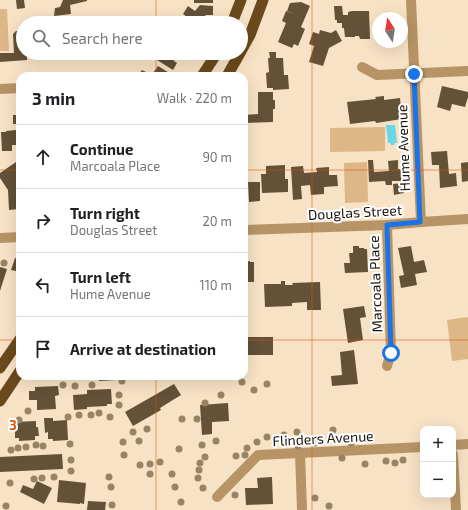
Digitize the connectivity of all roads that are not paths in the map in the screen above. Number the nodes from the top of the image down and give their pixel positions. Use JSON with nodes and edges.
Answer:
{"nodes":[{"id":1,"x":241,"y":0,"type":"edge"},
{"id":2,"x":263,"y":0,"type":"edge"},
{"id":3,"x":411,"y":0,"type":"edge"},
{"id":4,"x":235,"y":16,"type":"edge"},
{"id":5,"x":248,"y":38,"type":"edge"},
{"id":6,"x":212,"y":60,"type":"edge"},
{"id":7,"x":236,"y":60,"type":"edge"},
{"id":8,"x":362,"y":67,"type":"dead end"},
{"id":9,"x":468,"y":71,"type":"edge"},
{"id":10,"x":204,"y":72,"type":"edge"},
{"id":11,"x":229,"y":72,"type":"edge"},
{"id":12,"x":414,"y":74,"type":"junction"},
{"id":13,"x":16,"y":88,"type":"edge"},
{"id":14,"x":0,"y":89,"type":"edge"},
{"id":15,"x":468,"y":219,"type":"edge"},
{"id":16,"x":420,"y":222,"type":"junction"},
{"id":17,"x":387,"y":225,"type":"junction"},
{"id":18,"x":248,"y":230,"type":"edge"},
{"id":19,"x":16,"y":237,"type":"edge"},
{"id":20,"x":0,"y":238,"type":"edge"},
{"id":21,"x":16,"y":345,"type":"edge"},
{"id":22,"x":387,"y":366,"type":"dead end"},
{"id":23,"x":0,"y":368,"type":"edge"},
{"id":24,"x":16,"y":378,"type":"edge"},
{"id":25,"x":0,"y":401,"type":"edge"},
{"id":26,"x":468,"y":444,"type":"edge"},
{"id":27,"x":456,"y":445,"type":"edge"},
{"id":28,"x":420,"y":447,"type":"edge"},
{"id":29,"x":300,"y":453,"type":"junction"},
{"id":30,"x":453,"y":462,"type":"edge"},
{"id":31,"x":217,"y":497,"type":"dead end"},
{"id":32,"x":302,"y":510,"type":"edge"},
{"id":33,"x":456,"y":510,"type":"edge"}],
"edges":[{"from":1,"to":4,"type":"highway"},
{"from":2,"to":5,"type":"highway"},
{"from":3,"to":12,"type":"street","name":"Hume Avenue"},
{"from":6,"to":10,"type":"highway"},
{"from":7,"to":11,"type":"highway"},
{"from":8,"to":12,"type":"street"},
{"from":9,"to":12,"type":"street"},
{"from":12,"to":16,"type":"street","name":"Hume Avenue"},
{"from":13,"to":14,"type":"street"},
{"from":15,"to":16,"type":"street","name":"Douglas Street"},
{"from":16,"to":17,"type":"street","name":"Douglas Street"},
{"from":17,"to":18,"type":"street","name":"Douglas Street"},
{"from":17,"to":22,"type":"street","name":"Marcoala Place"},
{"from":19,"to":20,"type":"street"},
{"from":21,"to":23,"type":"highway"},
{"from":24,"to":25,"type":"highway"},
{"from":26,"to":27,"type":"street"},
{"from":28,"to":29,"type":"street","name":"Flinders Avenue"},
{"from":29,"to":31,"type":"street","name":"Flinders Avenue"},
{"from":29,"to":32,"type":"street"},
{"from":30,"to":33,"type":"street"}]}
